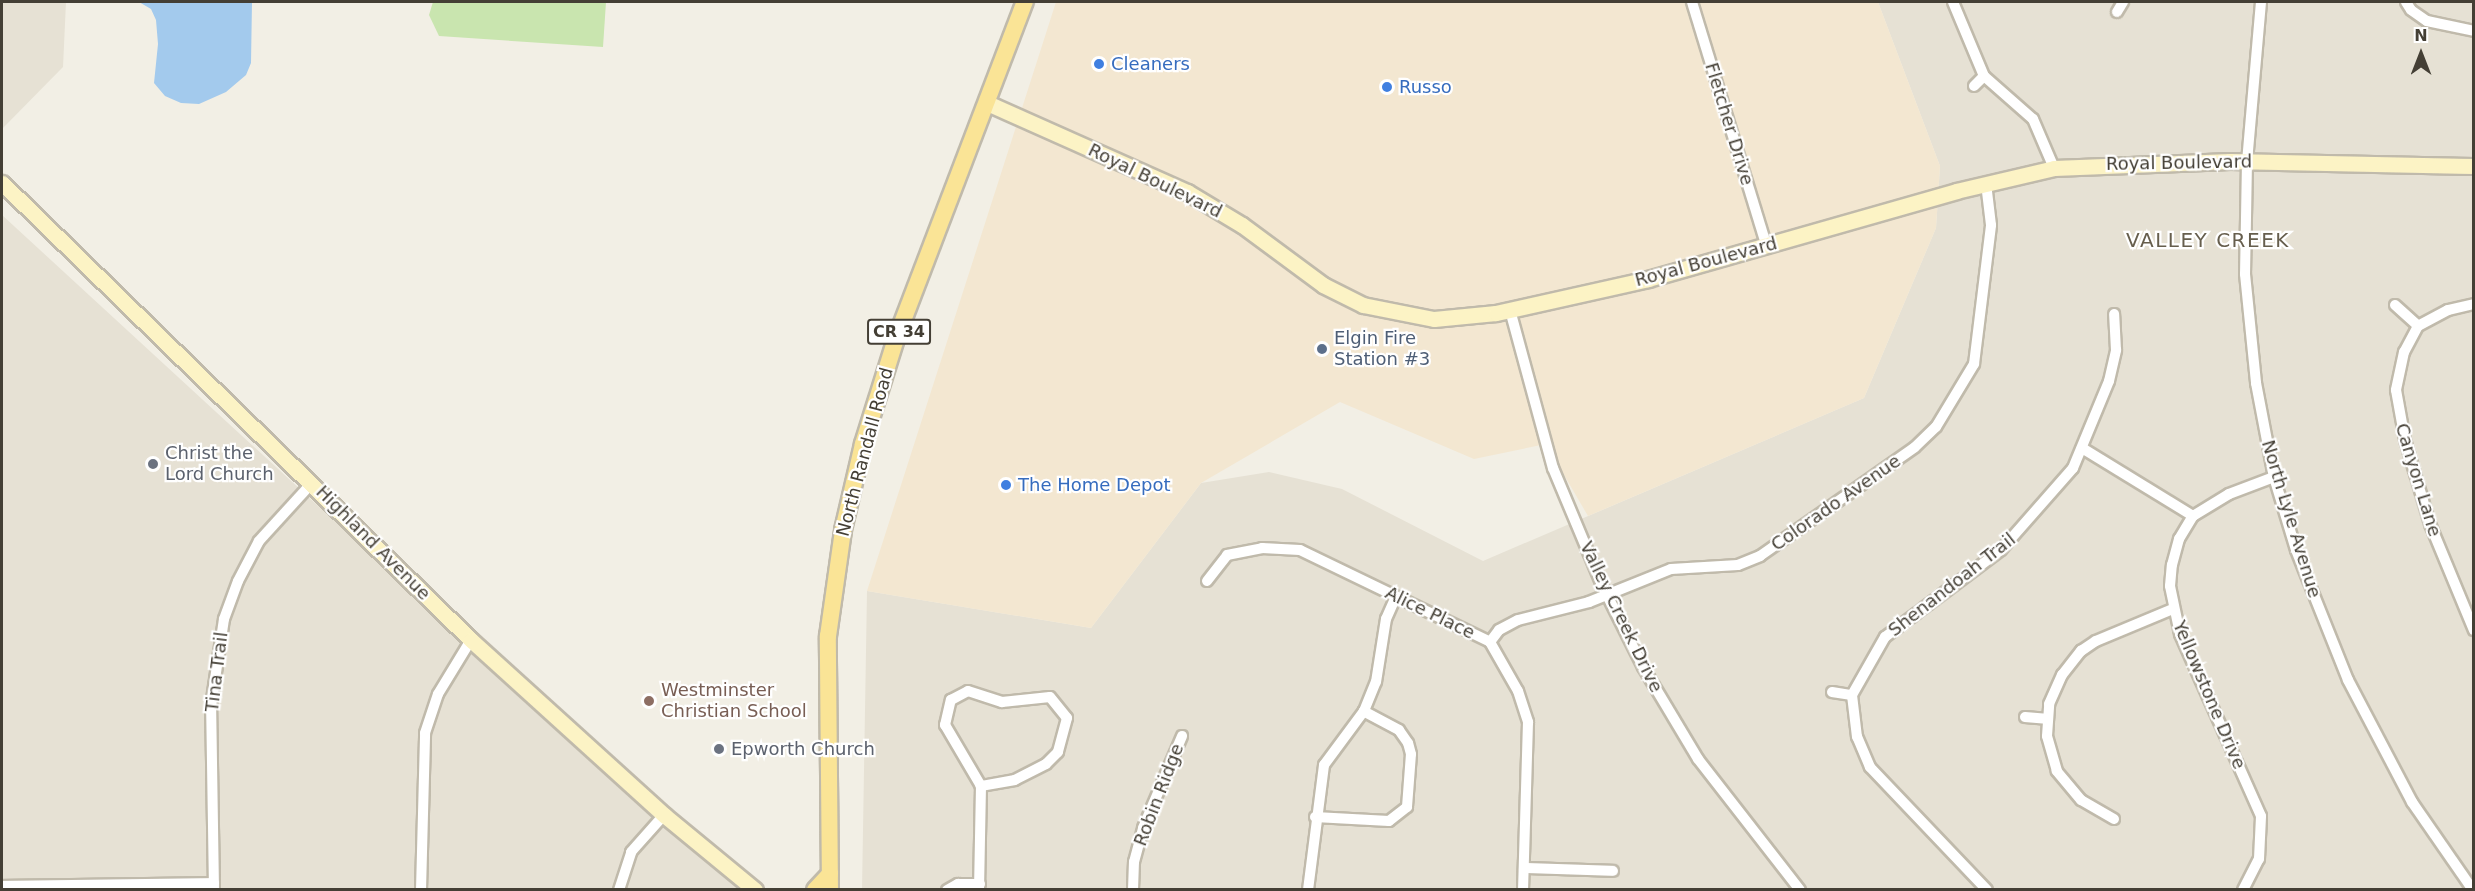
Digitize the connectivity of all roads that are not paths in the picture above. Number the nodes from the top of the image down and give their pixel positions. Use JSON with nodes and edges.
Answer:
{"nodes":[{"id":1,"x":1025,"y":2,"type":"edge"},
{"id":2,"x":1692,"y":2,"type":"edge"},
{"id":3,"x":1953,"y":2,"type":"edge"},
{"id":4,"x":2123,"y":2,"type":"edge"},
{"id":5,"x":2261,"y":2,"type":"edge"},
{"id":6,"x":2406,"y":2,"type":"edge"},
{"id":7,"x":2117,"y":12,"type":"dead end"},
{"id":8,"x":2474,"y":31,"type":"edge"},
{"id":9,"x":1984,"y":76,"type":"junction"},
{"id":10,"x":1974,"y":86,"type":"dead end"},
{"id":11,"x":987,"y":103,"type":"junction"},
{"id":12,"x":2247,"y":160,"type":"junction"},
{"id":13,"x":2474,"y":166,"type":"edge"},
{"id":14,"x":2054,"y":168,"type":"junction"},
{"id":15,"x":2,"y":183,"type":"edge"},
{"id":16,"x":1986,"y":183,"type":"junction"},
{"id":17,"x":1767,"y":247,"type":"junction"},
{"id":18,"x":2474,"y":304,"type":"edge"},
{"id":19,"x":2395,"y":305,"type":"dead end"},
{"id":20,"x":1510,"y":310,"type":"junction"},
{"id":21,"x":2114,"y":314,"type":"dead end"},
{"id":22,"x":2418,"y":326,"type":"junction"},
{"id":23,"x":2082,"y":448,"type":"junction"},
{"id":24,"x":2274,"y":477,"type":"junction"},
{"id":25,"x":312,"y":483,"type":"junction"},
{"id":26,"x":2193,"y":516,"type":"junction"},
{"id":27,"x":1207,"y":581,"type":"dead end"},
{"id":28,"x":1607,"y":594,"type":"junction"},
{"id":29,"x":1396,"y":597,"type":"junction"},
{"id":30,"x":2173,"y":609,"type":"junction"},
{"id":31,"x":2474,"y":630,"type":"edge"},
{"id":32,"x":471,"y":640,"type":"junction"},
{"id":33,"x":1490,"y":642,"type":"junction"},
{"id":34,"x":1832,"y":692,"type":"dead end"},
{"id":35,"x":1852,"y":695,"type":"junction"},
{"id":36,"x":1364,"y":711,"type":"junction"},
{"id":37,"x":2025,"y":717,"type":"dead end"},
{"id":38,"x":2046,"y":719,"type":"junction"},
{"id":39,"x":1182,"y":736,"type":"dead end"},
{"id":40,"x":981,"y":786,"type":"junction"},
{"id":41,"x":664,"y":815,"type":"junction"},
{"id":42,"x":1315,"y":817,"type":"junction"},
{"id":43,"x":2114,"y":819,"type":"dead end"},
{"id":44,"x":1524,"y":868,"type":"junction"},
{"id":45,"x":1612,"y":871,"type":"dead end"},
{"id":46,"x":830,"y":882,"type":"edge"},
{"id":47,"x":2,"y":885,"type":"edge"},
{"id":48,"x":214,"y":886,"type":"edge"},
{"id":49,"x":980,"y":887,"type":"edge"},
{"id":50,"x":421,"y":890,"type":"edge"},
{"id":51,"x":619,"y":890,"type":"edge"},
{"id":52,"x":755,"y":890,"type":"edge"},
{"id":53,"x":815,"y":890,"type":"edge"},
{"id":54,"x":947,"y":890,"type":"edge"},
{"id":55,"x":1133,"y":890,"type":"edge"},
{"id":56,"x":1308,"y":890,"type":"edge"},
{"id":57,"x":1522,"y":890,"type":"edge"},
{"id":58,"x":1800,"y":890,"type":"edge"},
{"id":59,"x":1987,"y":890,"type":"edge"},
{"id":60,"x":2243,"y":890,"type":"edge"},
{"id":61,"x":2473,"y":890,"type":"edge"}],
"edges":[{"from":1,"to":11,"type":"main road","name":"North Randall Road","number":"CR 34"},
{"from":2,"to":17,"type":"street","name":"Fletcher Drive"},
{"from":3,"to":9,"type":"street"},
{"from":4,"to":7,"type":"street"},
{"from":5,"to":12,"type":"street","name":"North Lyle Avenue"},
{"from":6,"to":8,"type":"street"},
{"from":9,"to":10,"type":"street"},
{"from":9,"to":14,"type":"street"},
{"from":11,"to":20,"type":"street","name":"Royal Boulevard"},
{"from":11,"to":46,"type":"main road","name":"North Randall Road","number":"CR 34"},
{"from":12,"to":13,"type":"street","name":"Royal Boulevard"},
{"from":12,"to":14,"type":"street","name":"Royal Boulevard"},
{"from":12,"to":24,"type":"street","name":"North Lyle Avenue"},
{"from":14,"to":16,"type":"street","name":"Royal Boulevard"},
{"from":15,"to":25,"type":"street","name":"Highland Avenue"},
{"from":16,"to":17,"type":"street","name":"Royal Boulevard"},
{"from":16,"to":28,"type":"street","name":"Colorado Avenue"},
{"from":17,"to":20,"type":"street","name":"Royal Boulevard"},
{"from":18,"to":22,"type":"street"},
{"from":19,"to":22,"type":"street"},
{"from":20,"to":28,"type":"street","name":"Valley Creek Drive"},
{"from":21,"to":23,"type":"street","name":"Shenandoah Trail"},
{"from":22,"to":31,"type":"street","name":"Canyon Lane"},
{"from":23,"to":26,"type":"street"},
{"from":23,"to":35,"type":"street","name":"Shenandoah Trail"},
{"from":24,"to":26,"type":"street","name":"Yellowstone Drive"},
{"from":24,"to":61,"type":"street","name":"North Lyle Avenue"},
{"from":25,"to":32,"type":"street","name":"Highland Avenue"},
{"from":25,"to":48,"type":"street","name":"Tina Trail"},
{"from":26,"to":30,"type":"street","name":"Yellowstone Drive"},
{"from":27,"to":29,"type":"street","name":"Alice Place"},
{"from":28,"to":33,"type":"street","name":"Colorado Avenue"},
{"from":28,"to":58,"type":"street","name":"Valley Creek Drive"},
{"from":29,"to":33,"type":"street","name":"Alice Place"},
{"from":29,"to":36,"type":"street"},
{"from":30,"to":38,"type":"street"},
{"from":30,"to":60,"type":"street","name":"Yellowstone Drive"},
{"from":32,"to":41,"type":"street","name":"Highland Avenue"},
{"from":32,"to":50,"type":"street"},
{"from":33,"to":44,"type":"street","name":"Alice Place"},
{"from":34,"to":35,"type":"street"},
{"from":35,"to":59,"type":"street"},
{"from":36,"to":42,"type":"street"},
{"from":36,"to":42,"type":"street"},
{"from":37,"to":38,"type":"street"},
{"from":38,"to":43,"type":"street"},
{"from":39,"to":55,"type":"street","name":"Robin Ridge"},
{"from":40,"to":40,"type":"street"},
{"from":40,"to":49,"type":"street"},
{"from":41,"to":51,"type":"street"},
{"from":41,"to":52,"type":"street","name":"Highland Avenue"},
{"from":42,"to":56,"type":"street"},
{"from":44,"to":45,"type":"street"},
{"from":44,"to":57,"type":"street","name":"Alice Place"},
{"from":46,"to":53,"type":"main road"},
{"from":47,"to":48,"type":"street"},
{"from":49,"to":54,"type":"street"}]}
